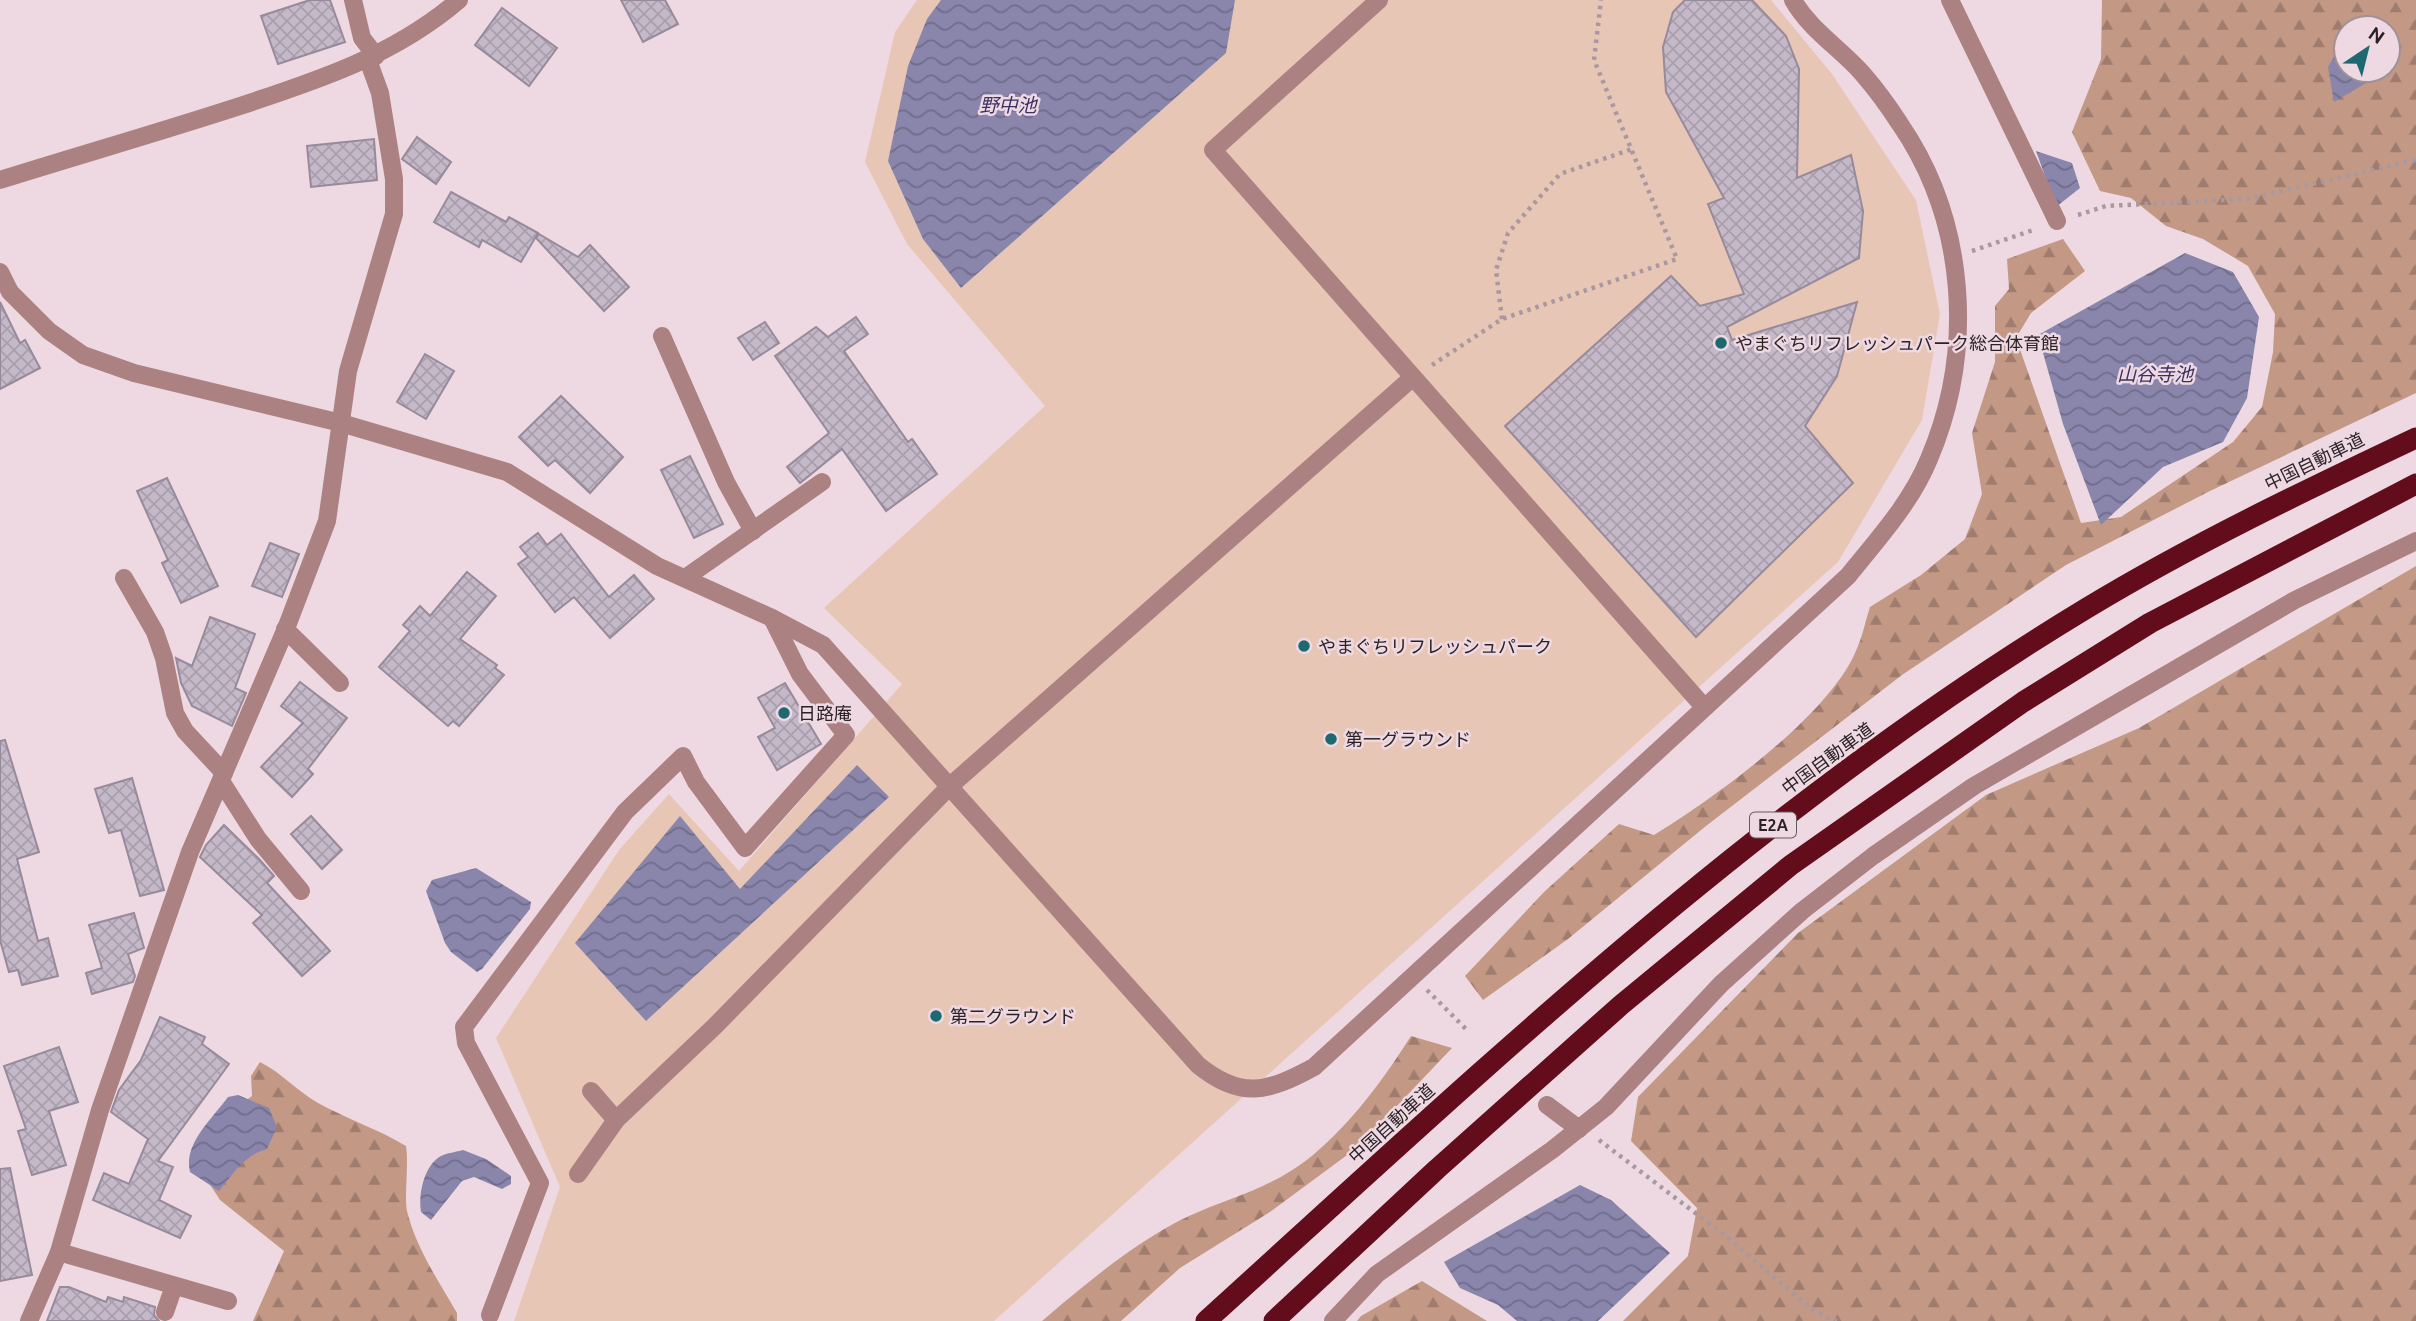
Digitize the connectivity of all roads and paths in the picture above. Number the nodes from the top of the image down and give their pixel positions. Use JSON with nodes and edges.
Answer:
{"nodes":[{"id":1,"x":353,"y":0,"type":"edge"},
{"id":2,"x":459,"y":0,"type":"edge"},
{"id":3,"x":1379,"y":0,"type":"edge"},
{"id":4,"x":1601,"y":0,"type":"edge"},
{"id":5,"x":1793,"y":0,"type":"edge"},
{"id":6,"x":1950,"y":0,"type":"edge"},
{"id":7,"x":372,"y":58,"type":"junction"},
{"id":8,"x":1632,"y":149,"type":"junction"},
{"id":9,"x":2416,"y":160,"type":"edge"},
{"id":10,"x":0,"y":180,"type":"edge"},
{"id":11,"x":2057,"y":221,"type":"junction"},
{"id":12,"x":1955,"y":257,"type":"junction"},
{"id":13,"x":0,"y":272,"type":"edge"},
{"id":14,"x":1502,"y":319,"type":"junction"},
{"id":15,"x":662,"y":335,"type":"dead end"},
{"id":16,"x":1412,"y":377,"type":"junction"},
{"id":17,"x":341,"y":423,"type":"junction"},
{"id":18,"x":2416,"y":438,"type":"edge"},
{"id":19,"x":822,"y":482,"type":"dead end"},
{"id":20,"x":2416,"y":484,"type":"edge"},
{"id":21,"x":753,"y":531,"type":"junction"},
{"id":22,"x":2416,"y":541,"type":"edge"},
{"id":23,"x":124,"y":578,"type":"dead end"},
{"id":24,"x":685,"y":578,"type":"junction"},
{"id":25,"x":772,"y":618,"type":"junction"},
{"id":26,"x":285,"y":629,"type":"junction"},
{"id":27,"x":340,"y":682,"type":"dead end"},
{"id":28,"x":1704,"y":707,"type":"junction"},
{"id":29,"x":223,"y":777,"type":"junction"},
{"id":30,"x":950,"y":786,"type":"junction"},
{"id":31,"x":301,"y":891,"type":"dead end"},
{"id":32,"x":1412,"y":976,"type":"junction"},
{"id":33,"x":1466,"y":1029,"type":"dead end"},
{"id":34,"x":591,"y":1091,"type":"dead end"},
{"id":35,"x":1547,"y":1105,"type":"dead end"},
{"id":36,"x":616,"y":1121,"type":"junction"},
{"id":37,"x":1579,"y":1129,"type":"junction"},
{"id":38,"x":578,"y":1174,"type":"dead end"},
{"id":39,"x":58,"y":1252,"type":"junction"},
{"id":40,"x":174,"y":1286,"type":"junction"},
{"id":41,"x":228,"y":1301,"type":"dead end"},
{"id":42,"x":165,"y":1312,"type":"dead end"},
{"id":43,"x":490,"y":1315,"type":"dead end"},
{"id":44,"x":29,"y":1321,"type":"edge"},
{"id":45,"x":1206,"y":1321,"type":"edge"},
{"id":46,"x":1274,"y":1321,"type":"edge"},
{"id":47,"x":1333,"y":1321,"type":"edge"},
{"id":48,"x":1837,"y":1321,"type":"edge"}],
"edges":[{"from":1,"to":7,"type":"street"},
{"from":2,"to":7,"type":"street"},
{"from":3,"to":16,"type":"street"},
{"from":4,"to":8,"type":"path"},
{"from":5,"to":12,"type":"street"},
{"from":6,"to":11,"type":"street"},
{"from":7,"to":10,"type":"street"},
{"from":7,"to":17,"type":"street"},
{"from":8,"to":14,"type":"path"},
{"from":8,"to":14,"type":"path"},
{"from":9,"to":11,"type":"path"},
{"from":11,"to":12,"type":"path"},
{"from":12,"to":28,"type":"street"},
{"from":13,"to":17,"type":"street"},
{"from":14,"to":16,"type":"path"},
{"from":15,"to":21,"type":"street"},
{"from":16,"to":28,"type":"street"},
{"from":16,"to":30,"type":"street"},
{"from":17,"to":24,"type":"street"},
{"from":17,"to":26,"type":"street"},
{"from":18,"to":45,"type":"highway","name":"中国自動車道","number":"E2A"},
{"from":19,"to":21,"type":"street"},
{"from":20,"to":46,"type":"highway","number":"E2A"},
{"from":21,"to":24,"type":"street"},
{"from":22,"to":37,"type":"street"},
{"from":23,"to":29,"type":"street"},
{"from":24,"to":25,"type":"street"},
{"from":25,"to":30,"type":"street"},
{"from":25,"to":43,"type":"street"},
{"from":26,"to":27,"type":"street"},
{"from":26,"to":29,"type":"street"},
{"from":28,"to":32,"type":"street"},
{"from":29,"to":31,"type":"street"},
{"from":29,"to":39,"type":"street"},
{"from":30,"to":32,"type":"street"},
{"from":30,"to":36,"type":"street"},
{"from":32,"to":33,"type":"path"},
{"from":34,"to":36,"type":"street"},
{"from":35,"to":37,"type":"street"},
{"from":36,"to":38,"type":"street"},
{"from":37,"to":47,"type":"street"},
{"from":37,"to":48,"type":"path"},
{"from":39,"to":40,"type":"street"},
{"from":39,"to":44,"type":"street"},
{"from":40,"to":41,"type":"street"},
{"from":40,"to":42,"type":"street"}]}
